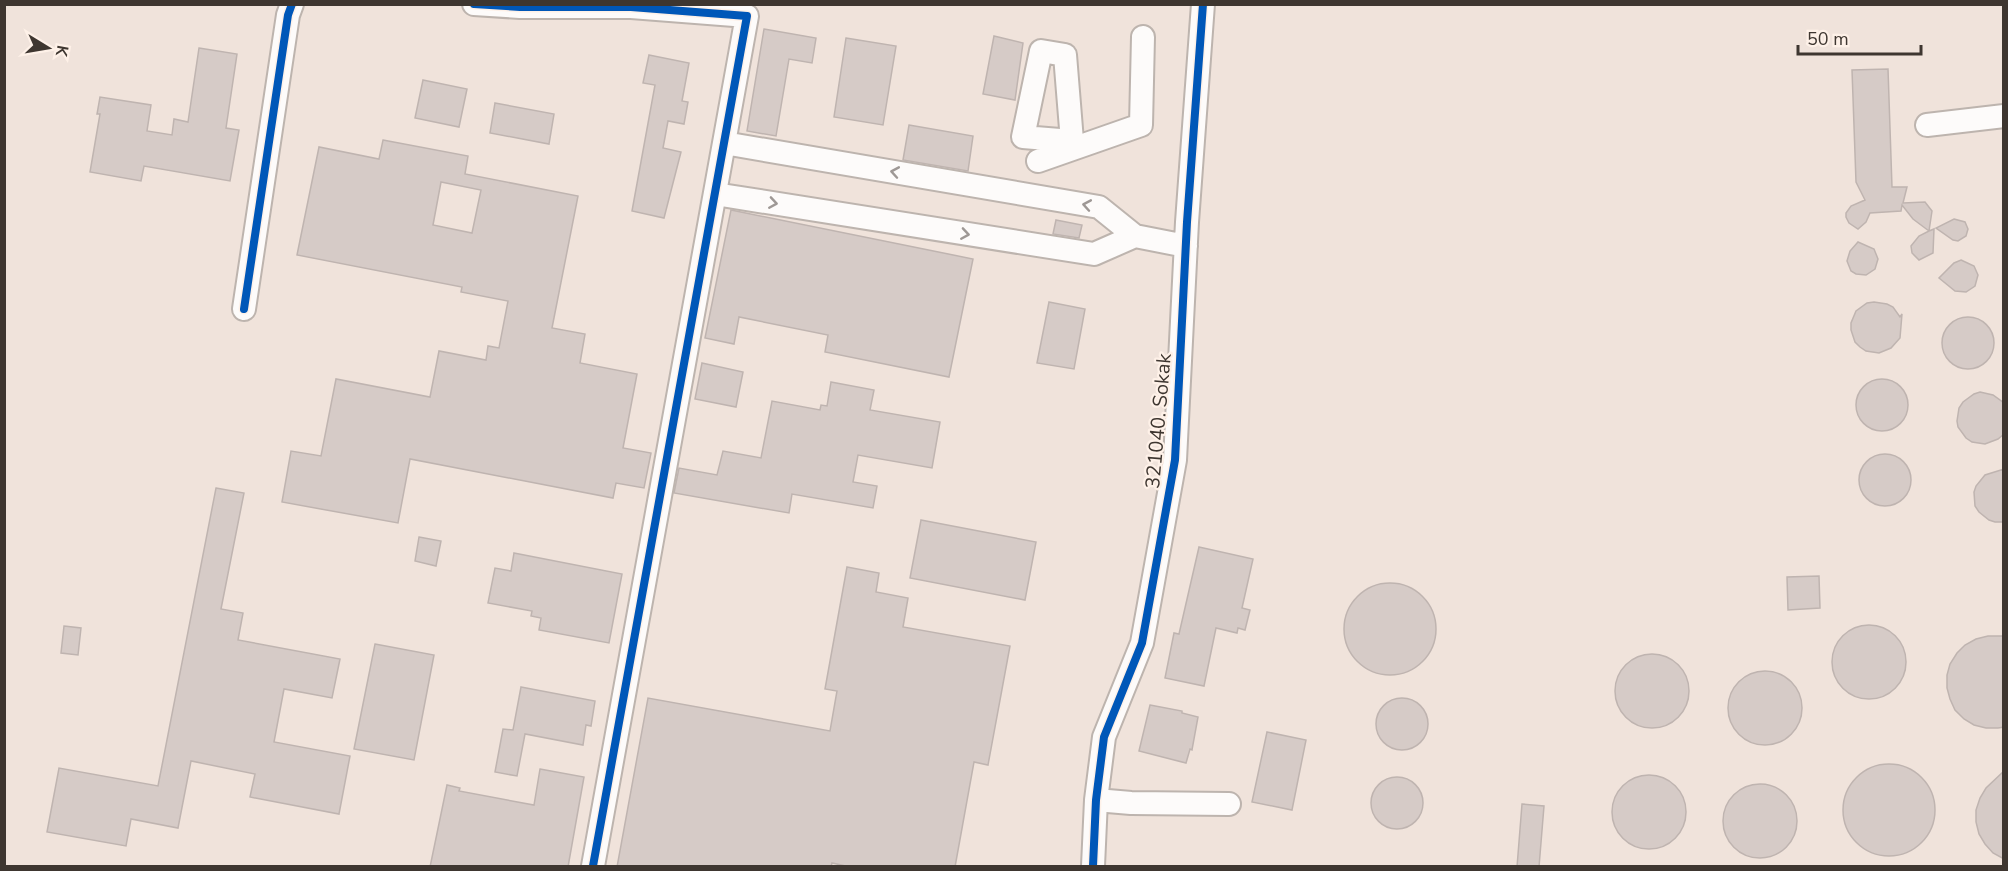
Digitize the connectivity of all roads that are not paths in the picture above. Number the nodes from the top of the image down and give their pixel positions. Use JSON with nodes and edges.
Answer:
{"nodes":[{"id":1,"x":292,"y":4,"type":"edge"},
{"id":2,"x":474,"y":4,"type":"edge"},
{"id":3,"x":1203,"y":4,"type":"edge"},
{"id":4,"x":1143,"y":37,"type":"dead end"},
{"id":5,"x":2004,"y":116,"type":"edge"},
{"id":6,"x":1927,"y":125,"type":"dead end"},
{"id":7,"x":1042,"y":139,"type":"dead end"},
{"id":8,"x":724,"y":143,"type":"junction"},
{"id":9,"x":1038,"y":161,"type":"junction"},
{"id":10,"x":715,"y":194,"type":"junction"},
{"id":11,"x":1033,"y":195,"type":"junction"},
{"id":12,"x":1135,"y":236,"type":"junction"},
{"id":13,"x":1186,"y":246,"type":"junction"},
{"id":14,"x":244,"y":309,"type":"dead end"},
{"id":15,"x":1096,"y":800,"type":"junction"},
{"id":16,"x":1228,"y":804,"type":"dead end"},
{"id":17,"x":593,"y":867,"type":"edge"},
{"id":18,"x":1092,"y":867,"type":"edge"}],
"edges":[{"from":1,"to":14,"type":"street"},
{"from":2,"to":8,"type":"street"},
{"from":3,"to":13,"type":"street","name":"321040. Sokak"},
{"from":4,"to":9,"type":"street"},
{"from":5,"to":6,"type":"street"},
{"from":7,"to":9,"type":"street"},
{"from":8,"to":10,"type":"street"},
{"from":11,"to":8,"type":"street","one_way":true},
{"from":9,"to":11,"type":"street"},
{"from":10,"to":12,"type":"street","one_way":true},
{"from":10,"to":17,"type":"street"},
{"from":12,"to":11,"type":"street","one_way":true},
{"from":12,"to":13,"type":"street"},
{"from":13,"to":15,"type":"street","name":"321040. Sokak"},
{"from":15,"to":16,"type":"street"},
{"from":15,"to":18,"type":"street","name":"321040. Sokak"}]}
